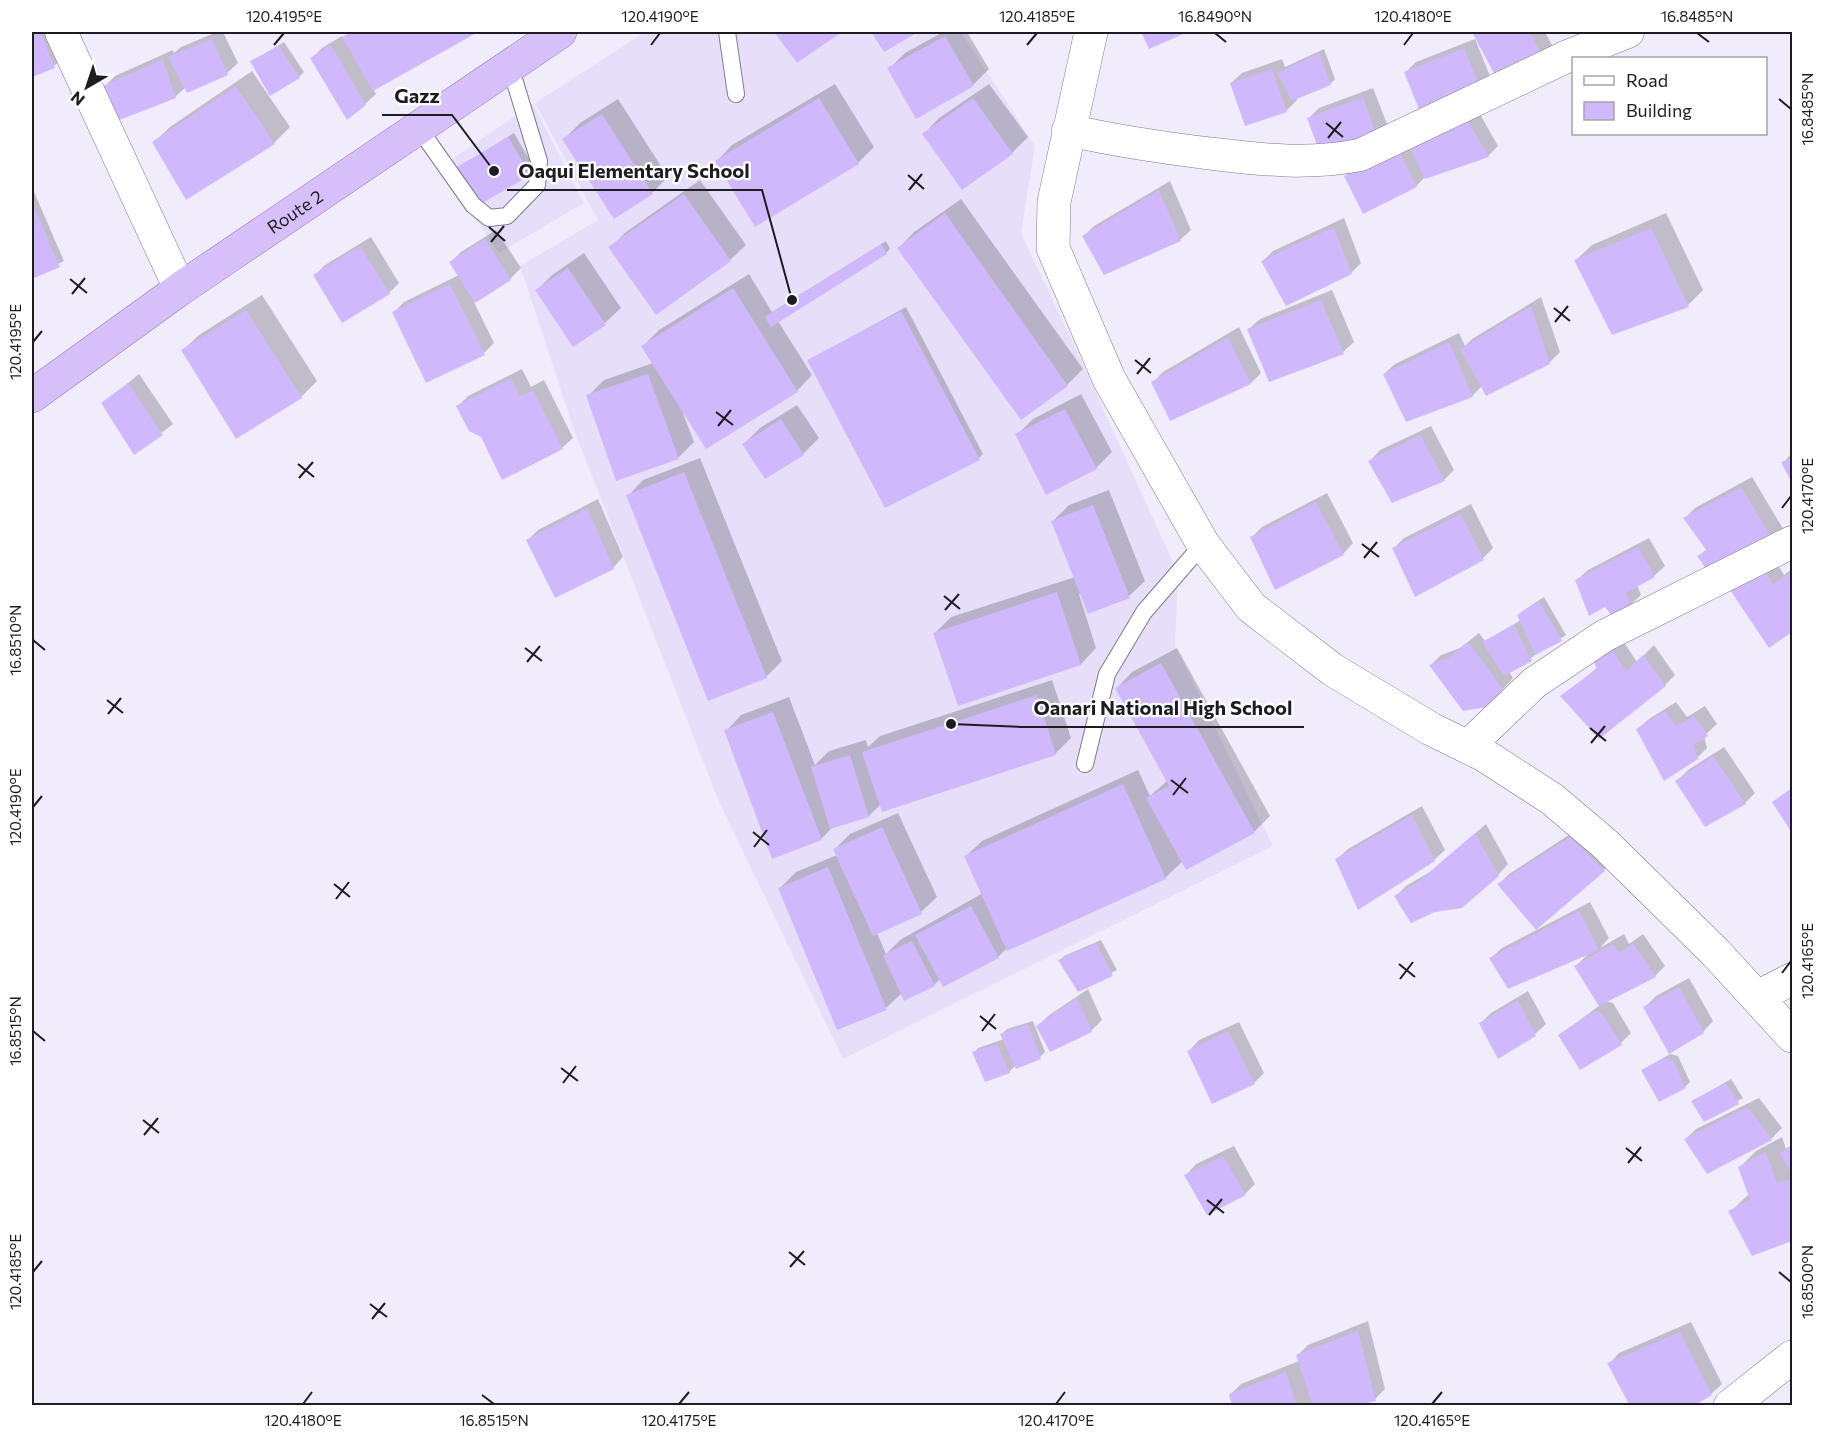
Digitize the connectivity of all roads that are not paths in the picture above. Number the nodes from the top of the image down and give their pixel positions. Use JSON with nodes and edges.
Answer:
{"nodes":[{"id":1,"x":61,"y":32,"type":"edge"},
{"id":2,"x":560,"y":32,"type":"edge"},
{"id":3,"x":727,"y":32,"type":"edge"},
{"id":4,"x":1091,"y":32,"type":"edge"},
{"id":5,"x":1628,"y":32,"type":"edge"},
{"id":6,"x":510,"y":66,"type":"junction"},
{"id":7,"x":736,"y":93,"type":"dead end"},
{"id":8,"x":418,"y":127,"type":"junction"},
{"id":9,"x":1068,"y":130,"type":"junction"},
{"id":10,"x":180,"y":289,"type":"junction"},
{"id":11,"x":32,"y":396,"type":"edge"},
{"id":12,"x":1792,"y":542,"type":"edge"},
{"id":13,"x":1203,"y":544,"type":"junction"},
{"id":14,"x":1467,"y":747,"type":"junction"},
{"id":15,"x":1085,"y":764,"type":"dead end"},
{"id":16,"x":1792,"y":979,"type":"edge"},
{"id":17,"x":1757,"y":997,"type":"junction"},
{"id":18,"x":1792,"y":1036,"type":"edge"},
{"id":19,"x":1792,"y":1357,"type":"edge"},
{"id":20,"x":1730,"y":1406,"type":"edge"}],
"edges":[{"from":1,"to":10,"type":"street"},
{"from":2,"to":6,"type":"highway","name":"Route 2"},
{"from":3,"to":7,"type":"lane"},
{"from":4,"to":9,"type":"street"},
{"from":5,"to":9,"type":"street"},
{"from":6,"to":8,"type":"highway","name":"Route 2"},
{"from":6,"to":8,"type":"lane"},
{"from":8,"to":10,"type":"highway","name":"Route 2"},
{"from":9,"to":13,"type":"street"},
{"from":10,"to":11,"type":"highway","name":"Route 2"},
{"from":12,"to":14,"type":"street"},
{"from":13,"to":14,"type":"street"},
{"from":13,"to":15,"type":"lane"},
{"from":14,"to":17,"type":"street"},
{"from":16,"to":17,"type":"street"},
{"from":17,"to":18,"type":"street"},
{"from":19,"to":20,"type":"street"}]}
